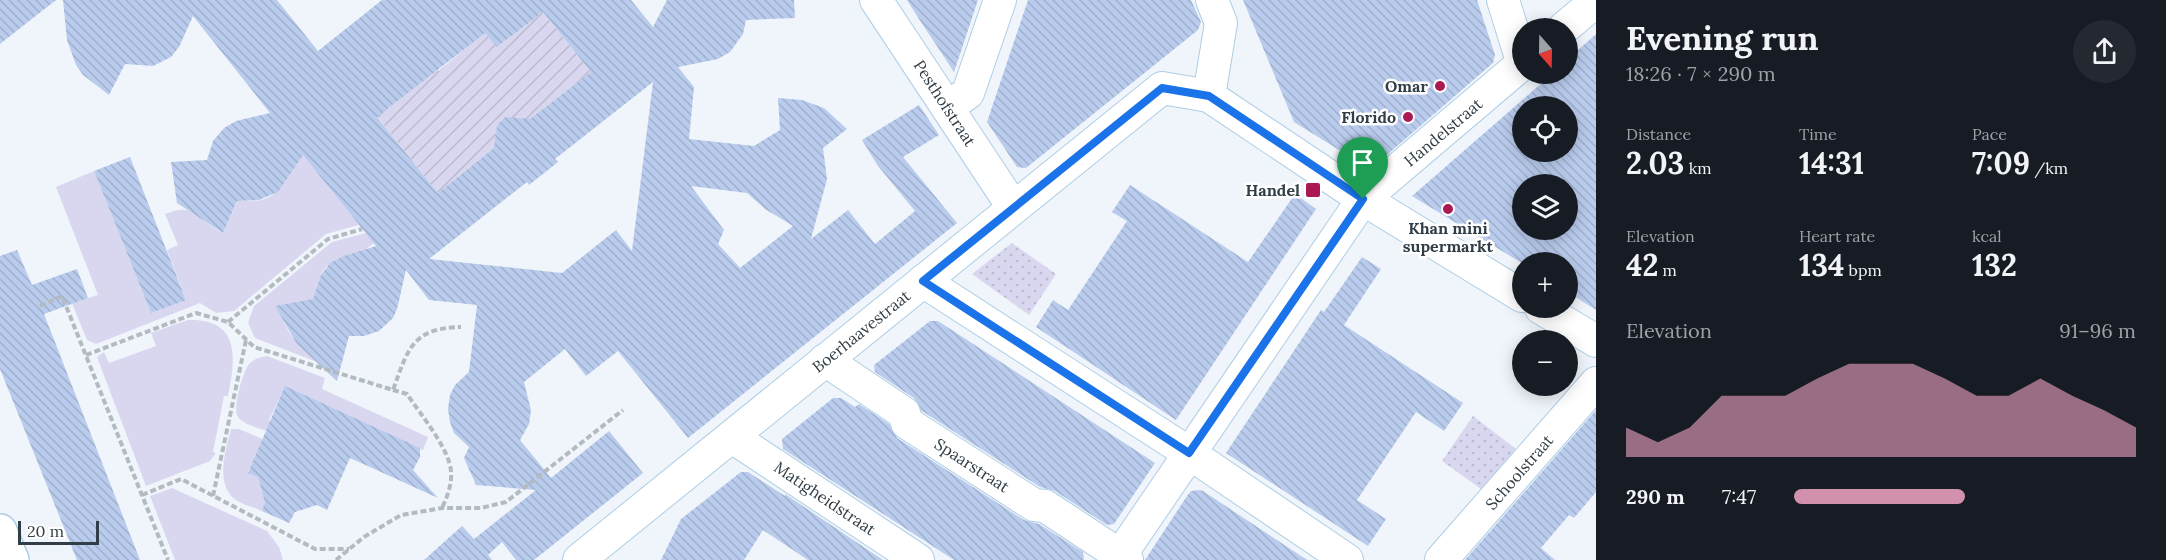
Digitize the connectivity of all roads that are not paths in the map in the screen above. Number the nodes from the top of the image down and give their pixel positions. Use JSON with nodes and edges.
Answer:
{"nodes":[{"id":1,"x":876,"y":0,"type":"edge"},
{"id":2,"x":1000,"y":0,"type":"edge"},
{"id":3,"x":1212,"y":0,"type":"edge"},
{"id":4,"x":1503,"y":0,"type":"edge"},
{"id":5,"x":1596,"y":1,"type":"edge"},
{"id":6,"x":1576,"y":18,"type":"edge"},
{"id":7,"x":1512,"y":29,"type":"edge"},
{"id":8,"x":1512,"y":71,"type":"edge"},
{"id":9,"x":1209,"y":96,"type":"junction"},
{"id":10,"x":948,"y":107,"type":"junction"},
{"id":11,"x":1363,"y":199,"type":"junction"},
{"id":12,"x":1013,"y":207,"type":"junction"},
{"id":13,"x":923,"y":281,"type":"junction"},
{"id":14,"x":1512,"y":290,"type":"edge"},
{"id":15,"x":1558,"y":318,"type":"edge"},
{"id":16,"x":1596,"y":341,"type":"edge"},
{"id":17,"x":825,"y":360,"type":"junction"},
{"id":18,"x":1596,"y":383,"type":"edge"},
{"id":19,"x":732,"y":437,"type":"junction"},
{"id":20,"x":1189,"y":453,"type":"junction"},
{"id":21,"x":0,"y":531,"type":"edge"},
{"id":22,"x":1121,"y":559,"type":"edge"},
{"id":23,"x":12,"y":560,"type":"edge"},
{"id":24,"x":579,"y":560,"type":"edge"},
{"id":25,"x":918,"y":560,"type":"edge"},
{"id":26,"x":1347,"y":560,"type":"edge"},
{"id":27,"x":1441,"y":560,"type":"edge"}],
"edges":[{"from":1,"to":10,"type":"street","name":"Pesthofstraat"},
{"from":2,"to":10,"type":"street"},
{"from":3,"to":9,"type":"street"},
{"from":4,"to":7,"type":"street"},
{"from":5,"to":6,"type":"street"},
{"from":8,"to":11,"type":"street","name":"Handelstraat"},
{"from":9,"to":11,"type":"street"},
{"from":9,"to":12,"type":"street","name":"Boerhaavestraat"},
{"from":10,"to":12,"type":"street","name":"Pesthofstraat"},
{"from":11,"to":14,"type":"street"},
{"from":11,"to":20,"type":"street","name":"Handelstraat"},
{"from":12,"to":13,"type":"street","name":"Boerhaavestraat"},
{"from":13,"to":17,"type":"street","name":"Boerhaavestraat"},
{"from":13,"to":20,"type":"street"},
{"from":15,"to":16,"type":"street"},
{"from":17,"to":19,"type":"street","name":"Boerhaavestraat"},
{"from":17,"to":22,"type":"street","name":"Spaarstraat"},
{"from":18,"to":27,"type":"street","name":"Schoolstraat"},
{"from":19,"to":24,"type":"street","name":"Boerhaavestraat"},
{"from":19,"to":25,"type":"street","name":"Matigheidstraat"},
{"from":20,"to":22,"type":"street","name":"Handelstraat"},
{"from":20,"to":26,"type":"street"},
{"from":21,"to":23,"type":"street"}]}
